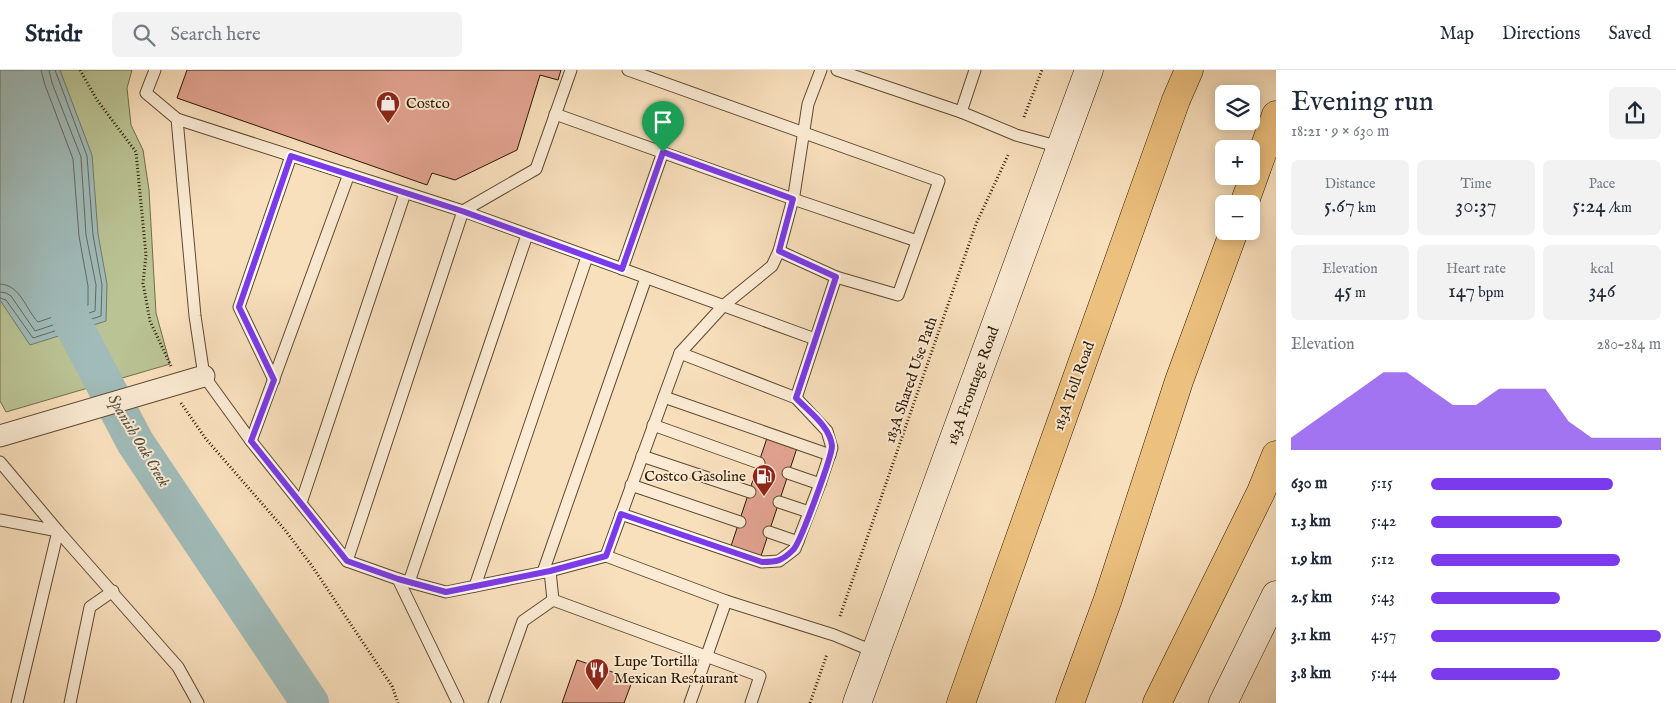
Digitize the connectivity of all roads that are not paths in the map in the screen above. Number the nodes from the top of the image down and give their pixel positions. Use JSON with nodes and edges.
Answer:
{"nodes":[{"id":1,"x":155,"y":70,"type":"edge"},
{"id":2,"x":571,"y":70,"type":"edge"},
{"id":3,"x":628,"y":70,"type":"edge"},
{"id":4,"x":821,"y":70,"type":"edge"},
{"id":5,"x":837,"y":70,"type":"edge"},
{"id":6,"x":975,"y":70,"type":"edge"},
{"id":7,"x":1089,"y":70,"type":"edge"},
{"id":8,"x":1184,"y":70,"type":"edge"},
{"id":9,"x":1189,"y":70,"type":"edge"},
{"id":10,"x":1176,"y":100,"type":"junction"},
{"id":11,"x":961,"y":112,"type":"junction"},
{"id":12,"x":556,"y":114,"type":"junction"},
{"id":13,"x":1276,"y":115,"type":"edge"},
{"id":14,"x":177,"y":119,"type":"junction"},
{"id":15,"x":804,"y":132,"type":"junction"},
{"id":16,"x":1060,"y":147,"type":"junction"},
{"id":17,"x":663,"y":152,"type":"junction"},
{"id":18,"x":291,"y":156,"type":"junction"},
{"id":19,"x":350,"y":174,"type":"junction"},
{"id":20,"x":405,"y":193,"type":"junction"},
{"id":21,"x":1247,"y":195,"type":"edge"},
{"id":22,"x":793,"y":199,"type":"junction"},
{"id":23,"x":462,"y":211,"type":"junction"},
{"id":24,"x":527,"y":235,"type":"junction"},
{"id":25,"x":1231,"y":240,"type":"edge"},
{"id":26,"x":917,"y":241,"type":"junction"},
{"id":27,"x":779,"y":251,"type":"junction"},
{"id":28,"x":587,"y":257,"type":"junction"},
{"id":29,"x":622,"y":269,"type":"junction"},
{"id":30,"x":836,"y":277,"type":"junction"},
{"id":31,"x":646,"y":278,"type":"junction"},
{"id":32,"x":723,"y":306,"type":"junction"},
{"id":33,"x":815,"y":339,"type":"junction"},
{"id":34,"x":680,"y":353,"type":"junction"},
{"id":35,"x":204,"y":376,"type":"junction"},
{"id":36,"x":274,"y":380,"type":"junction"},
{"id":37,"x":664,"y":397,"type":"junction"},
{"id":38,"x":796,"y":398,"type":"junction"},
{"id":39,"x":653,"y":425,"type":"junction"},
{"id":40,"x":0,"y":436,"type":"edge"},
{"id":41,"x":251,"y":441,"type":"junction"},
{"id":42,"x":830,"y":455,"type":"junction"},
{"id":43,"x":1276,"y":455,"type":"edge"},
{"id":44,"x":642,"y":456,"type":"junction"},
{"id":45,"x":0,"y":462,"type":"edge"},
{"id":46,"x":759,"y":463,"type":"dead end"},
{"id":47,"x":788,"y":473,"type":"dead end"},
{"id":48,"x":820,"y":484,"type":"junction"},
{"id":49,"x":631,"y":485,"type":"junction"},
{"id":50,"x":750,"y":492,"type":"dead end"},
{"id":51,"x":778,"y":502,"type":"dead end"},
{"id":52,"x":302,"y":503,"type":"junction"},
{"id":53,"x":809,"y":512,"type":"junction"},
{"id":54,"x":621,"y":514,"type":"junction"},
{"id":55,"x":0,"y":520,"type":"edge"},
{"id":56,"x":740,"y":522,"type":"dead end"},
{"id":57,"x":58,"y":531,"type":"junction"},
{"id":58,"x":769,"y":532,"type":"dead end"},
{"id":59,"x":798,"y":542,"type":"junction"},
{"id":60,"x":606,"y":556,"type":"junction"},
{"id":61,"x":347,"y":561,"type":"junction"},
{"id":62,"x":546,"y":572,"type":"junction"},
{"id":63,"x":403,"y":580,"type":"junction"},
{"id":64,"x":475,"y":586,"type":"junction"},
{"id":65,"x":113,"y":591,"type":"junction"},
{"id":66,"x":1276,"y":595,"type":"edge"},
{"id":67,"x":553,"y":600,"type":"junction"},
{"id":68,"x":726,"y":601,"type":"junction"},
{"id":69,"x":876,"y":652,"type":"junction"},
{"id":70,"x":706,"y":656,"type":"junction"},
{"id":71,"x":17,"y":703,"type":"edge"},
{"id":72,"x":70,"y":703,"type":"edge"},
{"id":73,"x":198,"y":703,"type":"edge"},
{"id":74,"x":458,"y":703,"type":"edge"},
{"id":75,"x":494,"y":703,"type":"edge"},
{"id":76,"x":690,"y":703,"type":"edge"},
{"id":77,"x":751,"y":703,"type":"edge"},
{"id":78,"x":857,"y":703,"type":"edge"},
{"id":79,"x":961,"y":703,"type":"edge"},
{"id":80,"x":1070,"y":703,"type":"edge"},
{"id":81,"x":1157,"y":703,"type":"edge"},
{"id":82,"x":1223,"y":703,"type":"edge"}],
"edges":[{"from":1,"to":14,"type":"lane"},
{"from":2,"to":12,"type":"lane"},
{"from":3,"to":15,"type":"lane"},
{"from":4,"to":15,"type":"lane"},
{"from":5,"to":11,"type":"lane"},
{"from":6,"to":11,"type":"lane"},
{"from":7,"to":16,"type":"main road","name":"183A Frontage Road"},
{"from":8,"to":10,"type":"highway"},
{"from":9,"to":10,"type":"highway","name":"183A Toll Road"},
{"from":10,"to":79,"type":"highway","name":"183A Toll Road"},
{"from":11,"to":16,"type":"lane"},
{"from":12,"to":17,"type":"lane"},
{"from":12,"to":23,"type":"lane"},
{"from":13,"to":21,"type":"highway"},
{"from":14,"to":18,"type":"lane"},
{"from":14,"to":35,"type":"lane"},
{"from":15,"to":22,"type":"lane"},
{"from":15,"to":26,"type":"lane"},
{"from":16,"to":69,"type":"main road","name":"183A Frontage Road"},
{"from":17,"to":22,"type":"lane"},
{"from":17,"to":29,"type":"lane"},
{"from":18,"to":19,"type":"lane"},
{"from":18,"to":36,"type":"lane"},
{"from":19,"to":20,"type":"lane"},
{"from":19,"to":36,"type":"lane"},
{"from":20,"to":23,"type":"lane"},
{"from":20,"to":52,"type":"lane"},
{"from":22,"to":26,"type":"lane"},
{"from":22,"to":27,"type":"lane"},
{"from":23,"to":24,"type":"lane"},
{"from":23,"to":61,"type":"lane"},
{"from":24,"to":28,"type":"lane"},
{"from":24,"to":63,"type":"lane"},
{"from":25,"to":80,"type":"highway"},
{"from":26,"to":30,"type":"lane"},
{"from":27,"to":30,"type":"lane"},
{"from":27,"to":32,"type":"lane"},
{"from":28,"to":29,"type":"lane"},
{"from":28,"to":64,"type":"lane"},
{"from":29,"to":31,"type":"lane"},
{"from":30,"to":33,"type":"lane"},
{"from":31,"to":32,"type":"lane"},
{"from":31,"to":62,"type":"lane"},
{"from":32,"to":33,"type":"lane"},
{"from":32,"to":34,"type":"lane"},
{"from":33,"to":38,"type":"lane"},
{"from":34,"to":37,"type":"lane"},
{"from":34,"to":38,"type":"lane"},
{"from":35,"to":40,"type":"street"},
{"from":35,"to":41,"type":"lane"},
{"from":36,"to":41,"type":"lane"},
{"from":37,"to":39,"type":"lane"},
{"from":37,"to":42,"type":"lane"},
{"from":38,"to":42,"type":"lane"},
{"from":39,"to":44,"type":"lane"},
{"from":39,"to":46,"type":"lane"},
{"from":41,"to":52,"type":"lane"},
{"from":42,"to":48,"type":"lane"},
{"from":43,"to":81,"type":"highway"},
{"from":44,"to":49,"type":"lane"},
{"from":44,"to":50,"type":"lane"},
{"from":45,"to":57,"type":"lane"},
{"from":47,"to":48,"type":"lane"},
{"from":48,"to":53,"type":"lane"},
{"from":49,"to":54,"type":"lane"},
{"from":49,"to":56,"type":"lane"},
{"from":51,"to":53,"type":"lane"},
{"from":52,"to":61,"type":"lane"},
{"from":53,"to":59,"type":"lane"},
{"from":54,"to":59,"type":"lane"},
{"from":54,"to":60,"type":"lane"},
{"from":55,"to":57,"type":"lane"},
{"from":57,"to":65,"type":"lane"},
{"from":57,"to":71,"type":"lane"},
{"from":58,"to":59,"type":"lane"},
{"from":60,"to":62,"type":"lane"},
{"from":60,"to":68,"type":"lane"},
{"from":61,"to":63,"type":"lane"},
{"from":62,"to":64,"type":"lane"},
{"from":62,"to":67,"type":"lane"},
{"from":63,"to":64,"type":"lane"},
{"from":63,"to":74,"type":"lane"},
{"from":65,"to":72,"type":"lane"},
{"from":65,"to":73,"type":"lane"},
{"from":66,"to":82,"type":"main road"},
{"from":67,"to":70,"type":"lane"},
{"from":67,"to":75,"type":"lane"},
{"from":68,"to":69,"type":"lane"},
{"from":68,"to":70,"type":"lane"},
{"from":69,"to":78,"type":"main road","name":"183A Frontage Road"},
{"from":70,"to":76,"type":"lane"},
{"from":70,"to":77,"type":"lane"}]}
